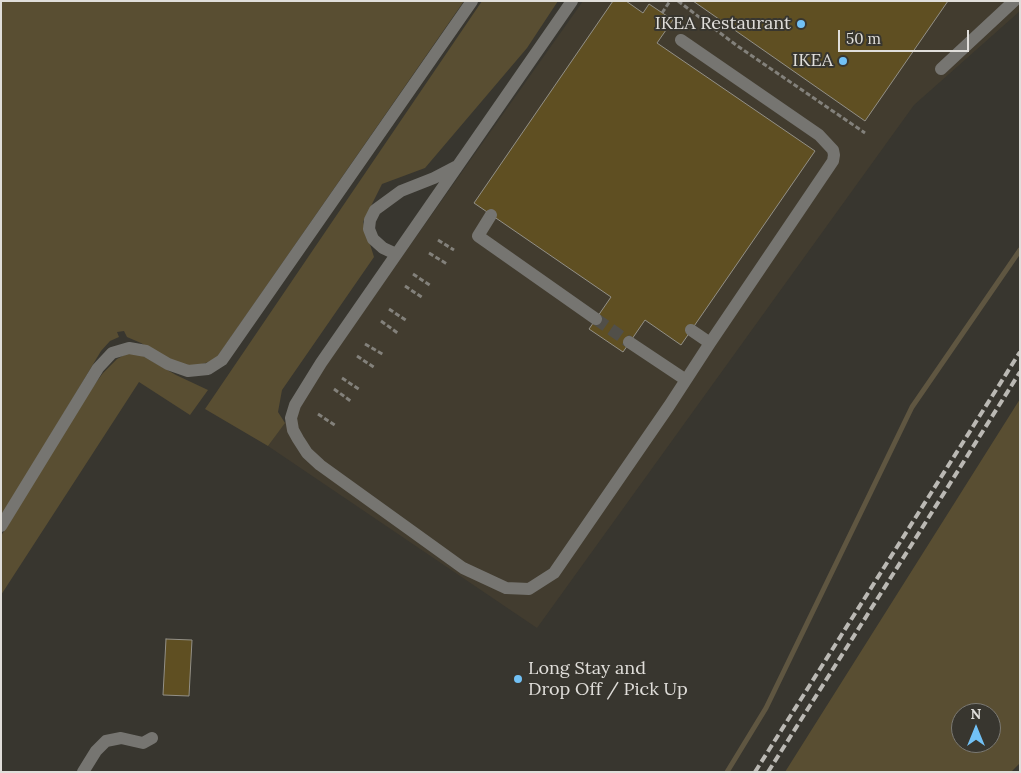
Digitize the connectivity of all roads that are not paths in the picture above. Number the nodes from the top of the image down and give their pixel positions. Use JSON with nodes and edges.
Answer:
{"nodes":[{"id":1,"x":472,"y":1,"type":"edge"},
{"id":2,"x":572,"y":1,"type":"edge"},
{"id":3,"x":1014,"y":1,"type":"edge"},
{"id":4,"x":681,"y":40,"type":"dead end"},
{"id":5,"x":941,"y":69,"type":"dead end"},
{"id":6,"x":458,"y":165,"type":"junction"},
{"id":7,"x":492,"y":215,"type":"dead end"},
{"id":8,"x":396,"y":254,"type":"junction"},
{"id":9,"x":596,"y":319,"type":"tunnel mouth"},
{"id":10,"x":691,"y":330,"type":"dead end"},
{"id":11,"x":629,"y":342,"type":"tunnel mouth"},
{"id":12,"x":710,"y":343,"type":"junction"},
{"id":13,"x":686,"y":380,"type":"junction"},
{"id":14,"x":1,"y":526,"type":"edge"},
{"id":15,"x":152,"y":738,"type":"dead end"},
{"id":16,"x":83,"y":772,"type":"edge"}],
"edges":[{"from":1,"to":14,"type":"street"},
{"from":2,"to":6,"type":"street"},
{"from":3,"to":5,"type":"street"},
{"from":4,"to":12,"type":"street"},
{"from":6,"to":8,"type":"street"},
{"from":6,"to":8,"type":"street"},
{"from":7,"to":9,"type":"street"},
{"from":8,"to":13,"type":"street"},
{"from":10,"to":12,"type":"street"},
{"from":11,"to":13,"type":"street"},
{"from":12,"to":13,"type":"street"},
{"from":15,"to":16,"type":"street"}]}
